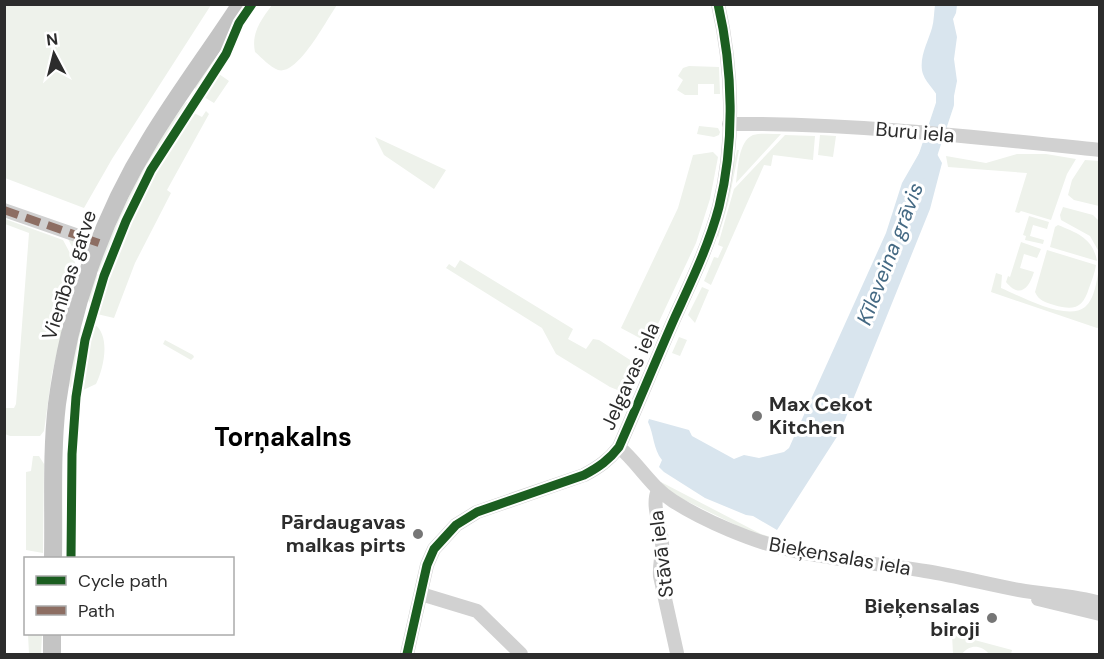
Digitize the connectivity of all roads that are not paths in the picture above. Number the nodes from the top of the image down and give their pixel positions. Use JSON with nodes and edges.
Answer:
{"nodes":[{"id":1,"x":241,"y":4,"type":"edge"},
{"id":2,"x":718,"y":4,"type":"edge"},
{"id":3,"x":729,"y":124,"type":"junction"},
{"id":4,"x":1100,"y":150,"type":"edge"},
{"id":5,"x":4,"y":210,"type":"edge"},
{"id":6,"x":99,"y":243,"type":"junction"},
{"id":7,"x":619,"y":447,"type":"junction"},
{"id":8,"x":658,"y":490,"type":"junction"},
{"id":9,"x":53,"y":557,"type":"edge"},
{"id":10,"x":1020,"y":590,"type":"junction"},
{"id":11,"x":421,"y":594,"type":"junction"},
{"id":12,"x":1100,"y":603,"type":"edge"},
{"id":13,"x":1100,"y":614,"type":"edge"},
{"id":14,"x":52,"y":635,"type":"edge"},
{"id":15,"x":677,"y":653,"type":"dead end"},
{"id":16,"x":52,"y":654,"type":"edge"},
{"id":17,"x":407,"y":654,"type":"edge"},
{"id":18,"x":521,"y":654,"type":"edge"}],
"edges":[{"from":1,"to":6,"type":"main road","name":"Vienības gatve"},
{"from":2,"to":3,"type":"street","name":"Jelgavas iela"},
{"from":3,"to":4,"type":"street","name":"Buru iela"},
{"from":3,"to":7,"type":"street","name":"Jelgavas iela"},
{"from":5,"to":6,"type":"street"},
{"from":6,"to":9,"type":"main road","name":"Vienības gatve"},
{"from":7,"to":8,"type":"street","name":"Bieķensalas iela"},
{"from":7,"to":11,"type":"street","name":"Jelgavas iela"},
{"from":8,"to":10,"type":"street","name":"Bieķensalas iela"},
{"from":8,"to":15,"type":"street","name":"Stāvā iela"},
{"from":10,"to":12,"type":"street","name":"Bieķensalas iela"},
{"from":10,"to":13,"type":"street","name":"Bieķensalas iela"},
{"from":11,"to":17,"type":"street","name":"Jelgavas iela"},
{"from":11,"to":18,"type":"street"},
{"from":14,"to":16,"type":"main road"}]}
